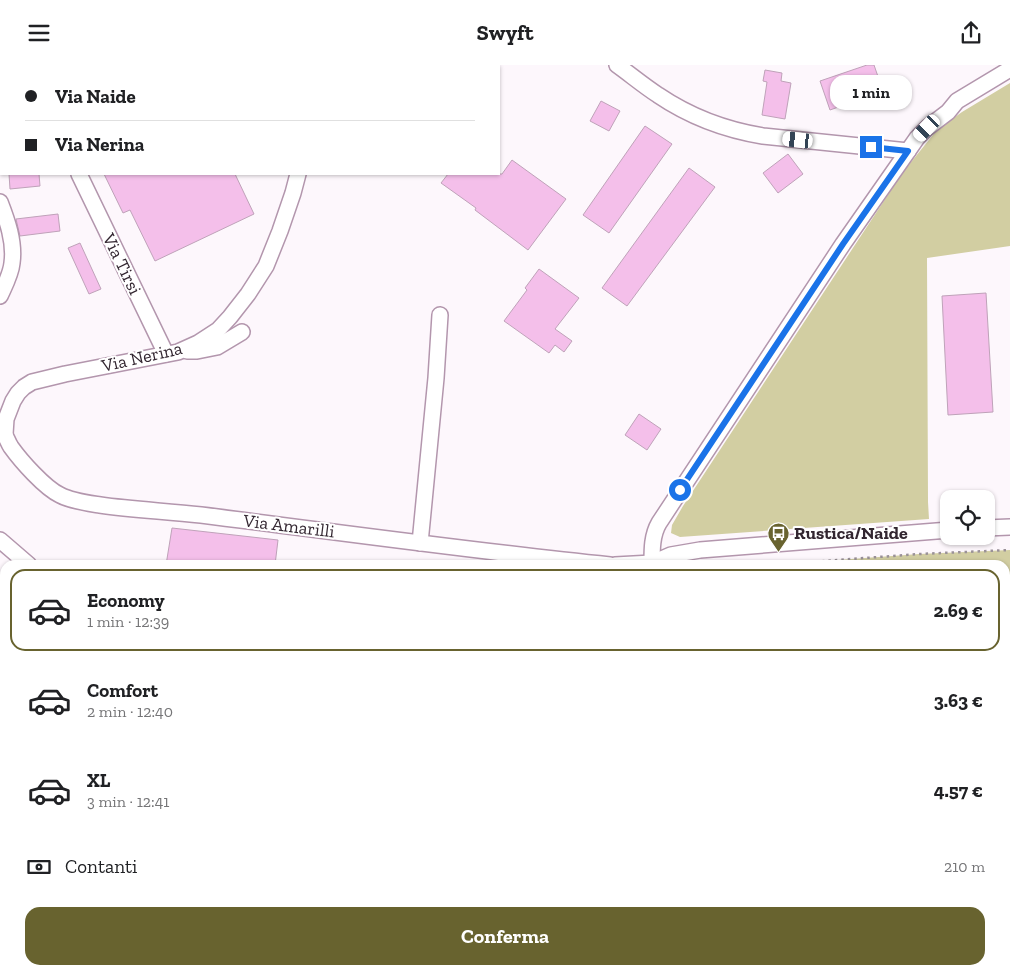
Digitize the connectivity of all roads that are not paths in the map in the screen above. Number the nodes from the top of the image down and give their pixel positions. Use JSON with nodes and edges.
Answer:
{"nodes":[{"id":1,"x":617,"y":65,"type":"edge"},
{"id":2,"x":1010,"y":69,"type":"edge"},
{"id":3,"x":908,"y":151,"type":"junction"},
{"id":4,"x":80,"y":175,"type":"edge"},
{"id":5,"x":298,"y":175,"type":"edge"},
{"id":6,"x":0,"y":202,"type":"edge"},
{"id":7,"x":0,"y":295,"type":"edge"},
{"id":8,"x":440,"y":315,"type":"dead end"},
{"id":9,"x":242,"y":332,"type":"dead end"},
{"id":10,"x":172,"y":353,"type":"junction"},
{"id":11,"x":12,"y":401,"type":"junction"},
{"id":12,"x":0,"y":414,"type":"edge"},
{"id":13,"x":3,"y":431,"type":"edge"},
{"id":14,"x":1010,"y":527,"type":"edge"},
{"id":15,"x":995,"y":528,"type":"edge"},
{"id":16,"x":940,"y":532,"type":"edge"},
{"id":17,"x":0,"y":540,"type":"edge"},
{"id":18,"x":420,"y":543,"type":"junction"},
{"id":19,"x":23,"y":560,"type":"edge"},
{"id":20,"x":562,"y":560,"type":"edge"},
{"id":21,"x":650,"y":560,"type":"edge"},
{"id":22,"x":659,"y":560,"type":"edge"}],
"edges":[{"from":1,"to":3,"type":"street"},
{"from":2,"to":3,"type":"street"},
{"from":3,"to":21,"type":"street"},
{"from":4,"to":10,"type":"street","name":"Via Tirsi"},
{"from":5,"to":10,"type":"street","name":"Via Nerina"},
{"from":6,"to":7,"type":"street"},
{"from":8,"to":18,"type":"street"},
{"from":9,"to":10,"type":"street"},
{"from":10,"to":11,"type":"street","name":"Via Nerina"},
{"from":11,"to":12,"type":"street","name":"Via Nerina"},
{"from":11,"to":13,"type":"street","name":"Via Nerina"},
{"from":13,"to":18,"type":"street","name":"Via Amarilli"},
{"from":14,"to":15,"type":"street"},
{"from":16,"to":22,"type":"street"},
{"from":17,"to":19,"type":"street"},
{"from":18,"to":20,"type":"street","name":"Via Amarilli"}]}
